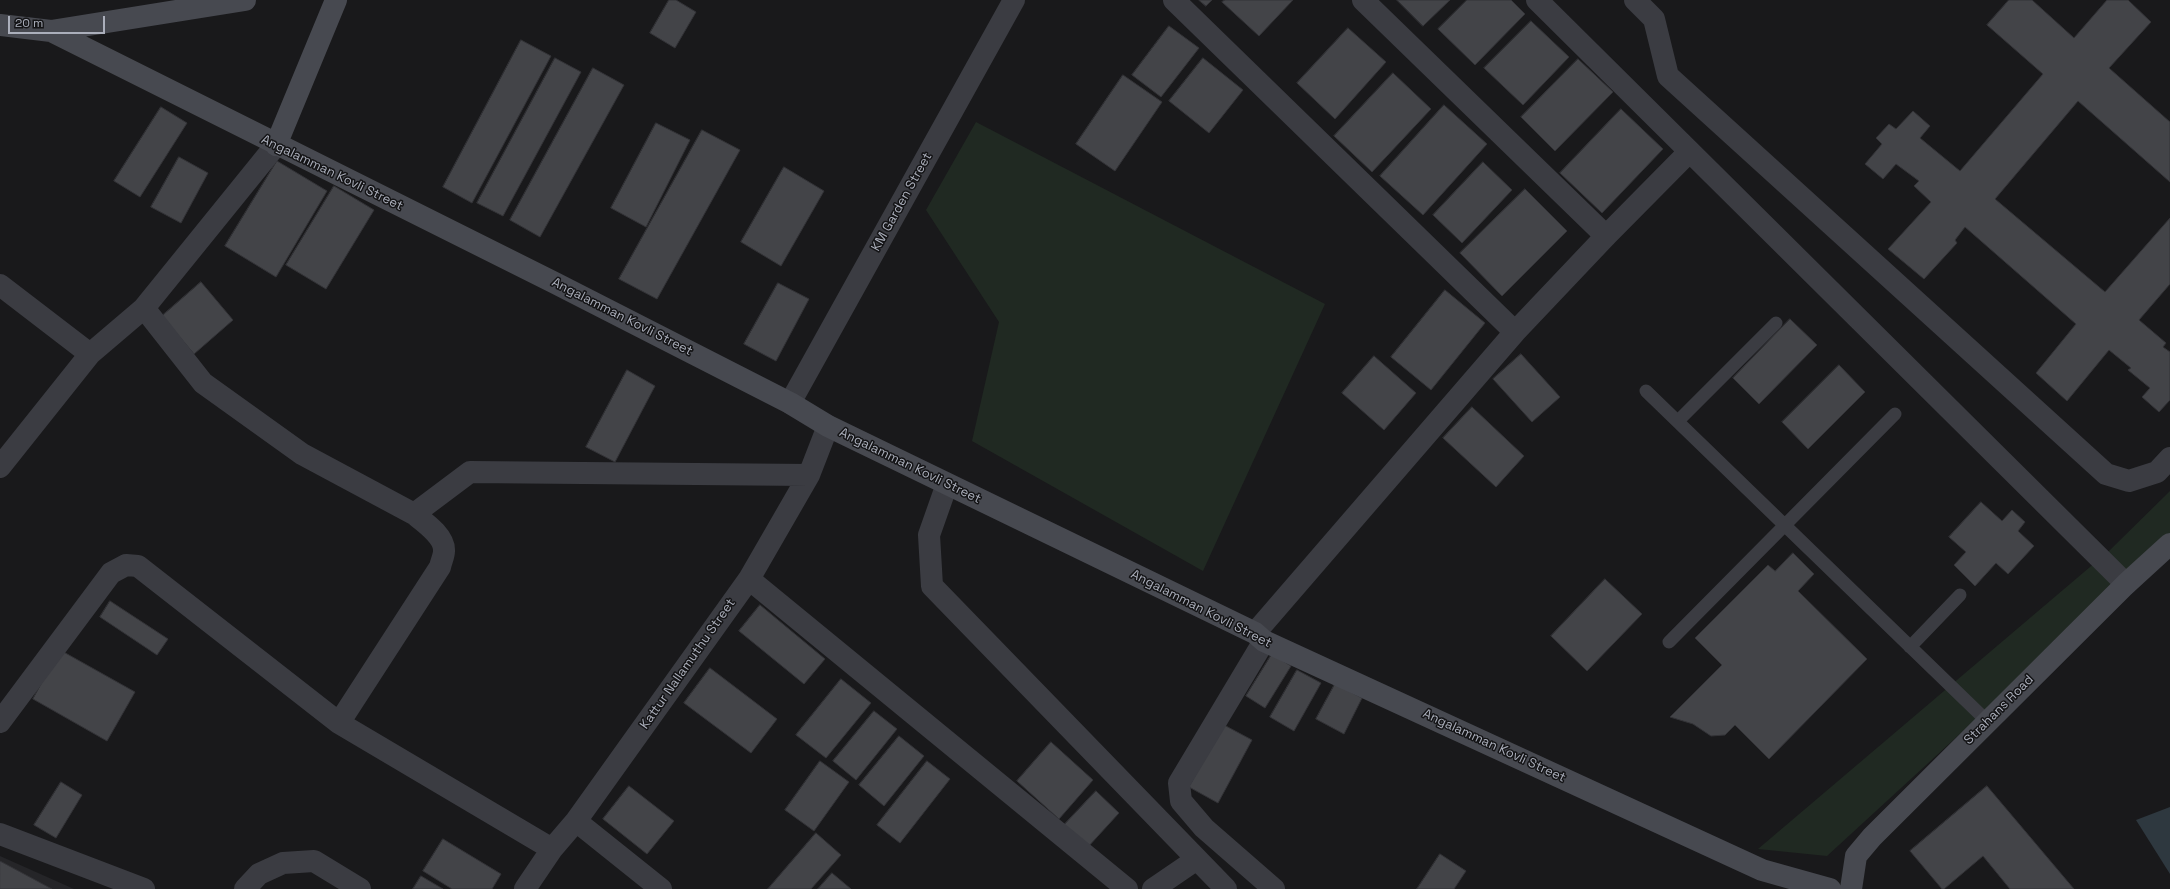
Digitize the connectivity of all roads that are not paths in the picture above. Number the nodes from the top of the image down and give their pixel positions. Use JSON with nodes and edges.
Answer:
{"nodes":[{"id":1,"x":246,"y":0,"type":"edge"},
{"id":2,"x":336,"y":0,"type":"edge"},
{"id":3,"x":1014,"y":0,"type":"edge"},
{"id":4,"x":1174,"y":0,"type":"edge"},
{"id":5,"x":1363,"y":0,"type":"edge"},
{"id":6,"x":1537,"y":0,"type":"edge"},
{"id":7,"x":1635,"y":0,"type":"edge"},
{"id":8,"x":215,"y":3,"type":"edge"},
{"id":9,"x":0,"y":25,"type":"edge"},
{"id":10,"x":51,"y":31,"type":"junction"},
{"id":11,"x":276,"y":145,"type":"junction"},
{"id":12,"x":1690,"y":152,"type":"junction"},
{"id":13,"x":1606,"y":236,"type":"junction"},
{"id":14,"x":0,"y":285,"type":"edge"},
{"id":15,"x":144,"y":308,"type":"junction"},
{"id":16,"x":1776,"y":324,"type":"dead end"},
{"id":17,"x":1515,"y":332,"type":"junction"},
{"id":18,"x":90,"y":354,"type":"junction"},
{"id":19,"x":1646,"y":391,"type":"dead end"},
{"id":20,"x":790,"y":403,"type":"junction"},
{"id":21,"x":1895,"y":414,"type":"dead end"},
{"id":22,"x":1678,"y":421,"type":"junction"},
{"id":23,"x":828,"y":426,"type":"junction"},
{"id":24,"x":2170,"y":458,"type":"edge"},
{"id":25,"x":0,"y":467,"type":"edge"},
{"id":26,"x":809,"y":476,"type":"junction"},
{"id":27,"x":947,"y":484,"type":"junction"},
{"id":28,"x":414,"y":514,"type":"junction"},
{"id":29,"x":1786,"y":526,"type":"junction"},
{"id":30,"x":2170,"y":544,"type":"edge"},
{"id":31,"x":749,"y":579,"type":"junction"},
{"id":32,"x":2126,"y":584,"type":"junction"},
{"id":33,"x":1960,"y":595,"type":"dead end"},
{"id":34,"x":1259,"y":637,"type":"junction"},
{"id":35,"x":1669,"y":642,"type":"dead end"},
{"id":36,"x":1910,"y":647,"type":"junction"},
{"id":37,"x":1987,"y":721,"type":"junction"},
{"id":38,"x":0,"y":722,"type":"edge"},
{"id":39,"x":339,"y":723,"type":"junction"},
{"id":40,"x":576,"y":821,"type":"junction"},
{"id":41,"x":0,"y":834,"type":"edge"},
{"id":42,"x":552,"y":849,"type":"junction"},
{"id":43,"x":1196,"y":859,"type":"junction"},
{"id":44,"x":144,"y":889,"type":"edge"},
{"id":45,"x":245,"y":889,"type":"edge"},
{"id":46,"x":360,"y":889,"type":"edge"},
{"id":47,"x":525,"y":889,"type":"edge"},
{"id":48,"x":661,"y":889,"type":"edge"},
{"id":49,"x":1127,"y":889,"type":"edge"},
{"id":50,"x":1153,"y":889,"type":"edge"},
{"id":51,"x":1226,"y":889,"type":"edge"},
{"id":52,"x":1274,"y":889,"type":"edge"},
{"id":53,"x":1830,"y":889,"type":"edge"},
{"id":54,"x":1851,"y":889,"type":"edge"}],
"edges":[{"from":1,"to":8,"type":"street"},
{"from":2,"to":11,"type":"street"},
{"from":3,"to":20,"type":"street","name":"KM Garden Street"},
{"from":4,"to":17,"type":"street"},
{"from":5,"to":13,"type":"street"},
{"from":6,"to":12,"type":"street"},
{"from":7,"to":24,"type":"street"},
{"from":8,"to":10,"type":"street"},
{"from":9,"to":10,"type":"street","name":"Angalamman Kovli Street"},
{"from":10,"to":11,"type":"street","name":"Angalamman Kovli Street"},
{"from":11,"to":15,"type":"street"},
{"from":11,"to":20,"type":"street","name":"Angalamman Kovli Street"},
{"from":12,"to":13,"type":"street"},
{"from":12,"to":32,"type":"street"},
{"from":13,"to":17,"type":"street"},
{"from":14,"to":18,"type":"street"},
{"from":15,"to":18,"type":"street"},
{"from":15,"to":28,"type":"street"},
{"from":16,"to":22,"type":"lane"},
{"from":17,"to":34,"type":"street"},
{"from":18,"to":25,"type":"street"},
{"from":19,"to":22,"type":"lane"},
{"from":20,"to":23,"type":"street","name":"Angalamman Kovli Street"},
{"from":21,"to":29,"type":"lane"},
{"from":22,"to":29,"type":"lane"},
{"from":23,"to":26,"type":"street","name":"Kattur Nallamuthu Street"},
{"from":23,"to":27,"type":"street","name":"Angalamman Kovli Street"},
{"from":26,"to":28,"type":"street"},
{"from":26,"to":31,"type":"street","name":"Kattur Nallamuthu Street"},
{"from":27,"to":34,"type":"street","name":"Angalamman Kovli Street"},
{"from":27,"to":43,"type":"street"},
{"from":28,"to":39,"type":"street"},
{"from":29,"to":35,"type":"lane"},
{"from":29,"to":36,"type":"lane"},
{"from":30,"to":32,"type":"street","name":"Strahans Road"},
{"from":31,"to":40,"type":"street","name":"Kattur Nallamuthu Street"},
{"from":31,"to":49,"type":"street"},
{"from":32,"to":37,"type":"street","name":"Strahans Road"},
{"from":33,"to":36,"type":"lane"},
{"from":34,"to":52,"type":"street"},
{"from":34,"to":53,"type":"street","name":"Angalamman Kovli Street"},
{"from":36,"to":37,"type":"lane"},
{"from":37,"to":54,"type":"street","name":"Strahans Road"},
{"from":38,"to":39,"type":"street"},
{"from":39,"to":42,"type":"street"},
{"from":40,"to":42,"type":"street","name":"Kattur Nallamuthu Street"},
{"from":40,"to":48,"type":"street"},
{"from":41,"to":44,"type":"street"},
{"from":42,"to":47,"type":"street","name":"Kattur Nallamuthu Street"},
{"from":43,"to":50,"type":"street"},
{"from":43,"to":51,"type":"street"},
{"from":45,"to":46,"type":"street"}]}
